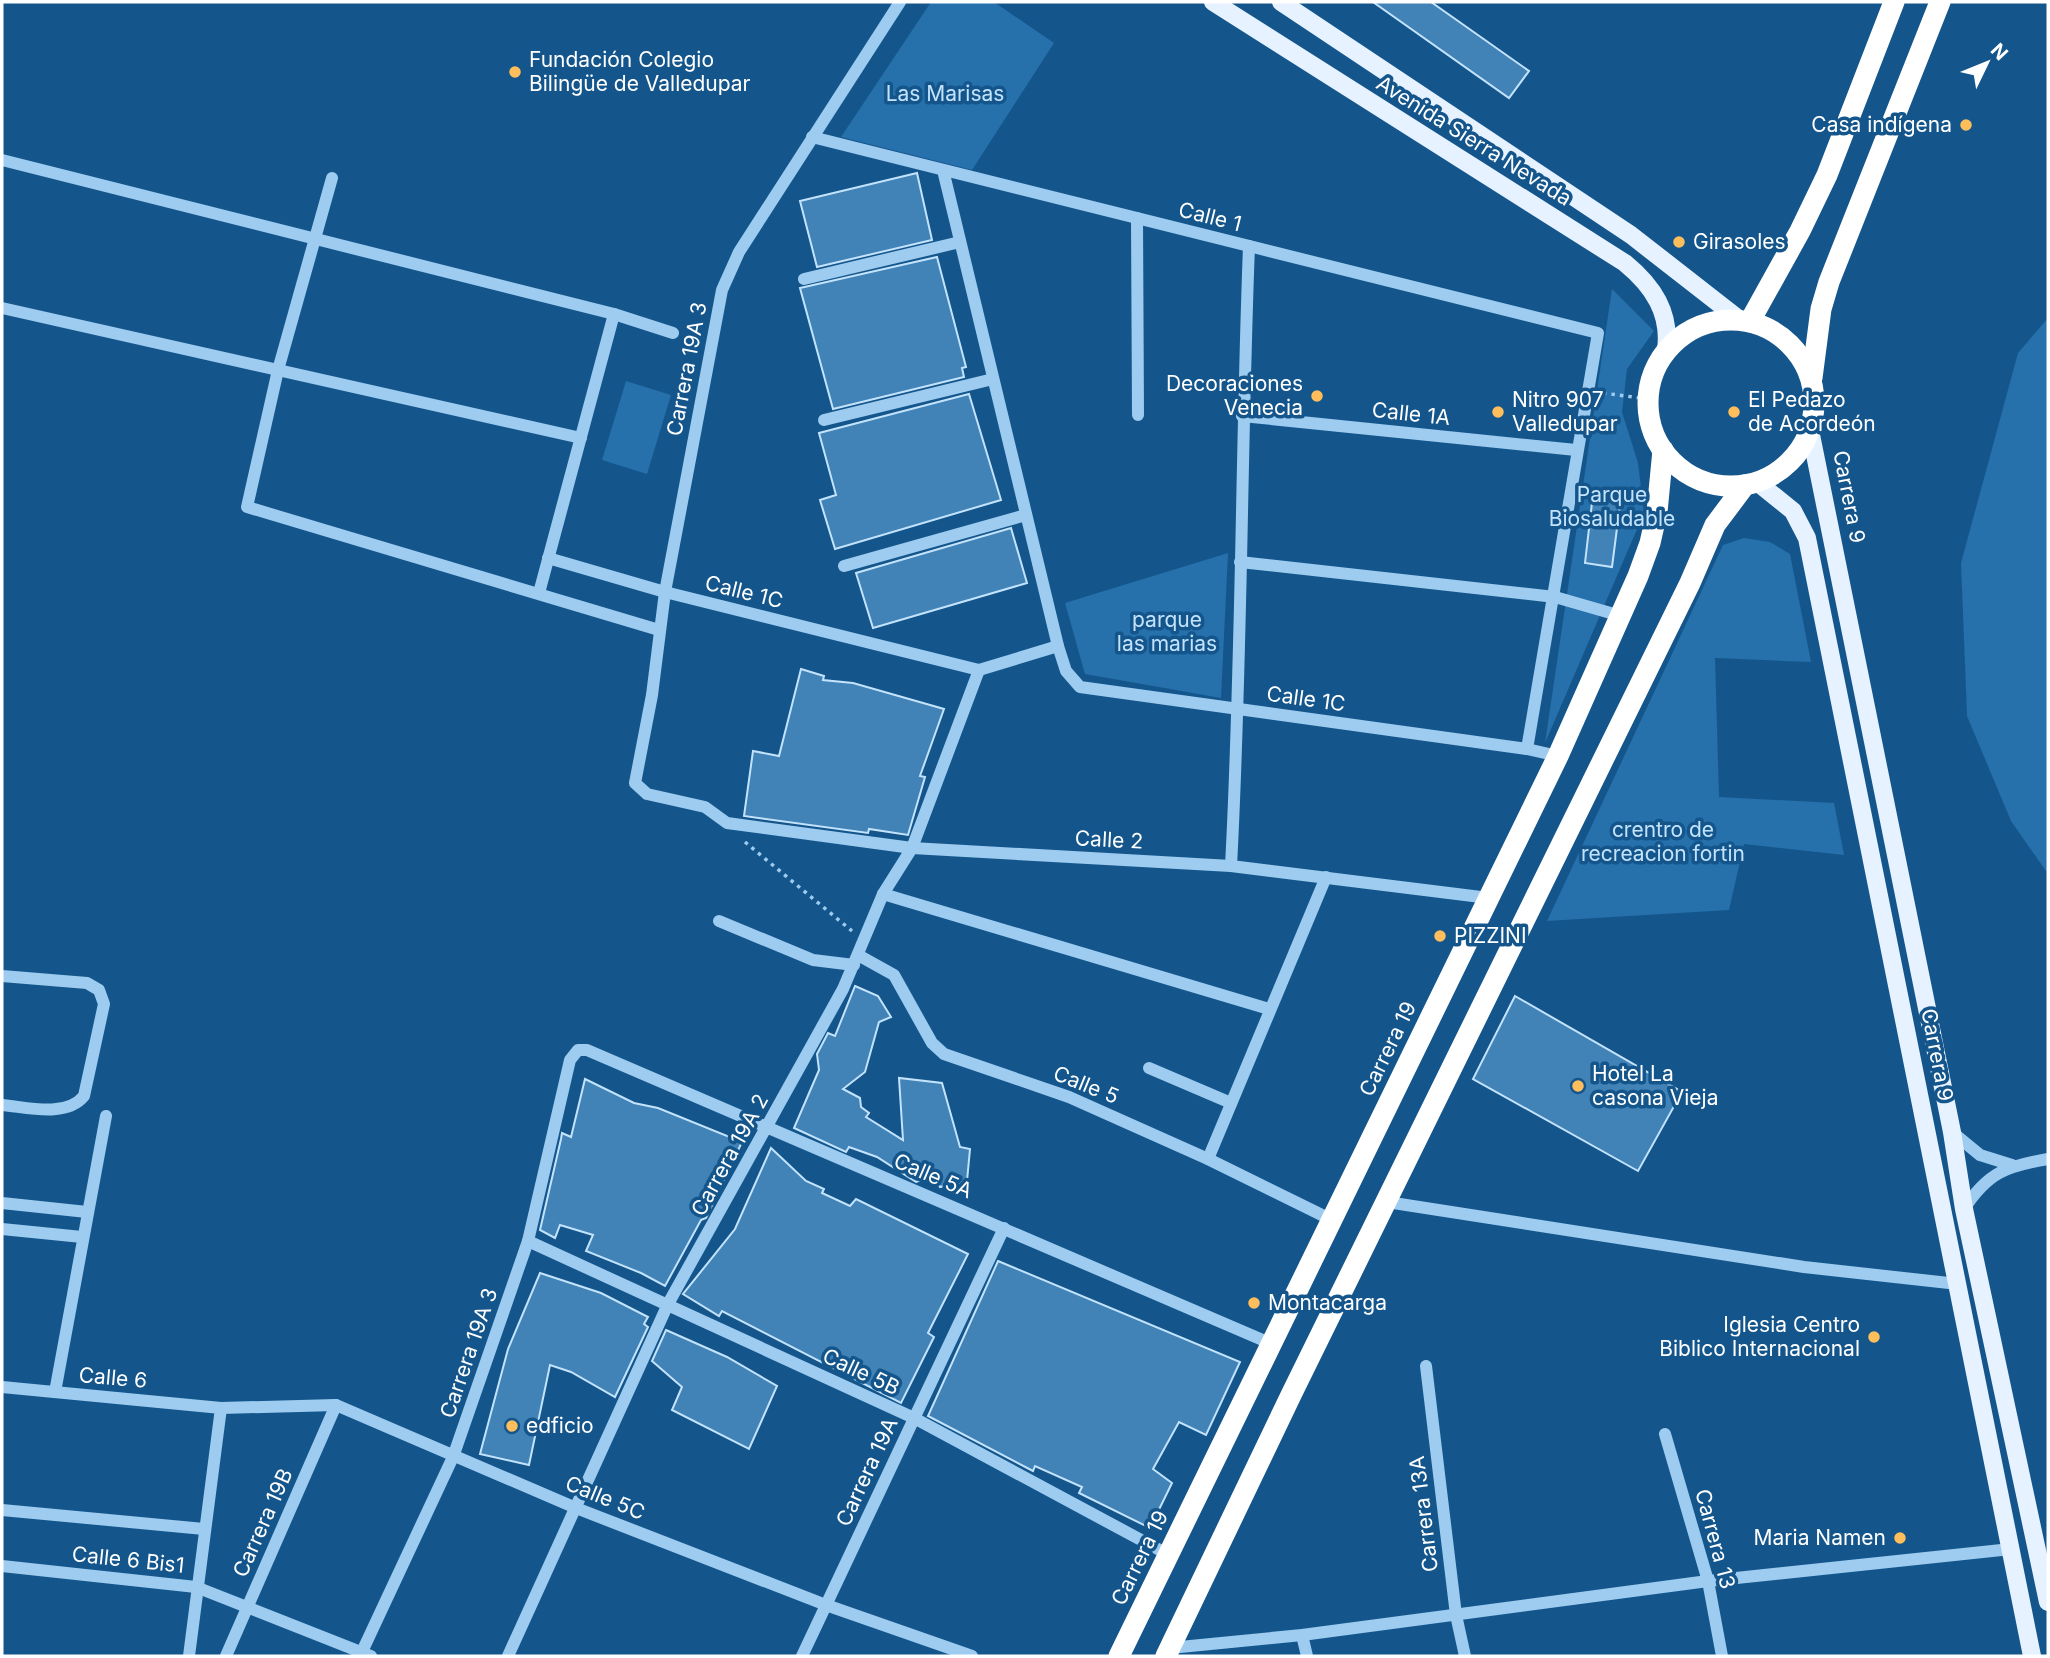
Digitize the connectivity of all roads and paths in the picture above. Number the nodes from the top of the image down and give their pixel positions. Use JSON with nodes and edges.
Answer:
{"nodes":[{"id":1,"x":900,"y":2,"type":"edge"},
{"id":2,"x":1213,"y":2,"type":"edge"},
{"id":3,"x":1281,"y":2,"type":"edge"},
{"id":4,"x":1894,"y":2,"type":"edge"},
{"id":5,"x":1940,"y":2,"type":"edge"},
{"id":6,"x":812,"y":137,"type":"junction"},
{"id":7,"x":2,"y":160,"type":"edge"},
{"id":8,"x":943,"y":170,"type":"junction"},
{"id":9,"x":332,"y":178,"type":"dead end"},
{"id":10,"x":1137,"y":218,"type":"junction"},
{"id":11,"x":316,"y":239,"type":"junction"},
{"id":12,"x":960,"y":242,"type":"junction"},
{"id":13,"x":1249,"y":246,"type":"junction"},
{"id":14,"x":804,"y":279,"type":"dead end"},
{"id":15,"x":2,"y":309,"type":"edge"},
{"id":16,"x":614,"y":314,"type":"junction"},
{"id":17,"x":1745,"y":321,"type":"junction"},
{"id":18,"x":673,"y":333,"type":"dead end"},
{"id":19,"x":1667,"y":350,"type":"junction"},
{"id":20,"x":278,"y":370,"type":"junction"},
{"id":21,"x":993,"y":379,"type":"junction"},
{"id":22,"x":1812,"y":380,"type":"junction"},
{"id":23,"x":1587,"y":391,"type":"junction"},
{"id":24,"x":1648,"y":399,"type":"junction"},
{"id":25,"x":1138,"y":415,"type":"dead end"},
{"id":26,"x":1242,"y":416,"type":"junction"},
{"id":27,"x":824,"y":420,"type":"dead end"},
{"id":28,"x":1810,"y":430,"type":"junction"},
{"id":29,"x":581,"y":438,"type":"junction"},
{"id":30,"x":1576,"y":450,"type":"junction"},
{"id":31,"x":1663,"y":450,"type":"junction"},
{"id":32,"x":1751,"y":484,"type":"junction"},
{"id":33,"x":1026,"y":515,"type":"junction"},
{"id":34,"x":548,"y":558,"type":"junction"},
{"id":35,"x":1240,"y":562,"type":"junction"},
{"id":36,"x":844,"y":566,"type":"dead end"},
{"id":37,"x":665,"y":592,"type":"junction"},
{"id":38,"x":539,"y":593,"type":"junction"},
{"id":39,"x":1555,"y":597,"type":"junction"},
{"id":40,"x":1621,"y":616,"type":"junction"},
{"id":41,"x":659,"y":630,"type":"junction"},
{"id":42,"x":1058,"y":646,"type":"junction"},
{"id":43,"x":979,"y":670,"type":"junction"},
{"id":44,"x":1240,"y":709,"type":"junction"},
{"id":45,"x":1527,"y":749,"type":"junction"},
{"id":46,"x":1558,"y":756,"type":"junction"},
{"id":47,"x":727,"y":822,"type":"junction"},
{"id":48,"x":912,"y":848,"type":"junction"},
{"id":49,"x":1231,"y":866,"type":"junction"},
{"id":50,"x":1326,"y":877,"type":"junction"},
{"id":51,"x":883,"y":894,"type":"junction"},
{"id":52,"x":1489,"y":898,"type":"junction"},
{"id":53,"x":719,"y":921,"type":"dead end"},
{"id":54,"x":864,"y":940,"type":"junction"},
{"id":55,"x":856,"y":960,"type":"junction"},
{"id":56,"x":2,"y":976,"type":"edge"},
{"id":57,"x":1269,"y":1009,"type":"junction"},
{"id":58,"x":578,"y":1050,"type":"joint"},
{"id":59,"x":1150,"y":1068,"type":"dead end"},
{"id":60,"x":1231,"y":1102,"type":"junction"},
{"id":61,"x":2,"y":1105,"type":"edge"},
{"id":62,"x":106,"y":1116,"type":"dead end"},
{"id":63,"x":769,"y":1126,"type":"junction"},
{"id":64,"x":1952,"y":1132,"type":"junction"},
{"id":65,"x":1208,"y":1158,"type":"junction"},
{"id":66,"x":2048,"y":1159,"type":"edge"},
{"id":67,"x":2012,"y":1166,"type":"junction"},
{"id":68,"x":1387,"y":1202,"type":"junction"},
{"id":69,"x":2,"y":1203,"type":"edge"},
{"id":70,"x":1964,"y":1209,"type":"junction"},
{"id":71,"x":87,"y":1212,"type":"junction"},
{"id":72,"x":1332,"y":1220,"type":"junction"},
{"id":73,"x":1004,"y":1228,"type":"junction"},
{"id":74,"x":2,"y":1229,"type":"edge"},
{"id":75,"x":82,"y":1237,"type":"junction"},
{"id":76,"x":528,"y":1241,"type":"junction"},
{"id":77,"x":1958,"y":1284,"type":"junction"},
{"id":78,"x":668,"y":1304,"type":"junction"},
{"id":79,"x":1272,"y":1344,"type":"junction"},
{"id":80,"x":1426,"y":1366,"type":"dead end"},
{"id":81,"x":2,"y":1387,"type":"edge"},
{"id":82,"x":55,"y":1392,"type":"junction"},
{"id":83,"x":336,"y":1405,"type":"junction"},
{"id":84,"x":221,"y":1408,"type":"junction"},
{"id":85,"x":914,"y":1418,"type":"junction"},
{"id":86,"x":1665,"y":1434,"type":"dead end"},
{"id":87,"x":453,"y":1457,"type":"junction"},
{"id":88,"x":576,"y":1508,"type":"junction"},
{"id":89,"x":2,"y":1510,"type":"edge"},
{"id":90,"x":204,"y":1529,"type":"junction"},
{"id":91,"x":2011,"y":1549,"type":"junction"},
{"id":92,"x":1168,"y":1555,"type":"junction"},
{"id":93,"x":2044,"y":1560,"type":"edge"},
{"id":94,"x":2,"y":1566,"type":"edge"},
{"id":95,"x":1708,"y":1581,"type":"junction"},
{"id":96,"x":196,"y":1587,"type":"junction"},
{"id":97,"x":2048,"y":1602,"type":"edge"},
{"id":98,"x":826,"y":1605,"type":"junction"},
{"id":99,"x":248,"y":1606,"type":"junction"},
{"id":100,"x":1456,"y":1615,"type":"junction"},
{"id":101,"x":1302,"y":1634,"type":"junction"},
{"id":102,"x":1168,"y":1652,"type":"edge"},
{"id":103,"x":364,"y":1655,"type":"edge"},
{"id":104,"x":189,"y":1656,"type":"edge"},
{"id":105,"x":226,"y":1656,"type":"edge"},
{"id":106,"x":508,"y":1656,"type":"edge"},
{"id":107,"x":802,"y":1656,"type":"edge"},
{"id":108,"x":972,"y":1656,"type":"edge"},
{"id":109,"x":1119,"y":1656,"type":"edge"},
{"id":110,"x":1307,"y":1656,"type":"edge"},
{"id":111,"x":1465,"y":1656,"type":"edge"},
{"id":112,"x":1722,"y":1656,"type":"edge"},
{"id":113,"x":2032,"y":1656,"type":"edge"}],
"edges":[{"from":1,"to":6,"type":"street","name":"Carrera 19A 3"},
{"from":2,"to":19,"type":"main road","name":"Avenida Sierra Nevada"},
{"from":3,"to":17,"type":"main road","name":"Avenida Sierra Nevada"},
{"from":4,"to":17,"type":"highway"},
{"from":5,"to":22,"type":"highway"},
{"from":6,"to":8,"type":"street","name":"Calle 1"},
{"from":6,"to":37,"type":"street","name":"Carrera 19A 3"},
{"from":7,"to":11,"type":"street"},
{"from":8,"to":10,"type":"street","name":"Calle 1"},
{"from":8,"to":12,"type":"street"},
{"from":9,"to":11,"type":"street"},
{"from":10,"to":13,"type":"street","name":"Calle 1"},
{"from":10,"to":25,"type":"street"},
{"from":11,"to":16,"type":"street"},
{"from":11,"to":20,"type":"street"},
{"from":12,"to":14,"type":"street"},
{"from":12,"to":21,"type":"street"},
{"from":13,"to":23,"type":"street","name":"Calle 1"},
{"from":13,"to":26,"type":"street"},
{"from":15,"to":20,"type":"street"},
{"from":16,"to":18,"type":"street"},
{"from":16,"to":29,"type":"street"},
{"from":17,"to":19,"type":"highway"},
{"from":17,"to":22,"type":"highway"},
{"from":19,"to":24,"type":"highway"},
{"from":20,"to":29,"type":"street"},
{"from":20,"to":38,"type":"street"},
{"from":21,"to":27,"type":"street"},
{"from":21,"to":33,"type":"street"},
{"from":22,"to":28,"type":"highway"},
{"from":23,"to":24,"type":"path"},
{"from":23,"to":30,"type":"street"},
{"from":24,"to":31,"type":"highway"},
{"from":26,"to":30,"type":"street","name":"Calle 1A"},
{"from":26,"to":35,"type":"street"},
{"from":28,"to":32,"type":"highway"},
{"from":28,"to":64,"type":"main road","name":"Carrera 9"},
{"from":29,"to":34,"type":"street"},
{"from":30,"to":39,"type":"street"},
{"from":31,"to":32,"type":"highway"},
{"from":31,"to":40,"type":"highway","name":"Carrera 19"},
{"from":32,"to":68,"type":"highway"},
{"from":32,"to":77,"type":"main road","name":"Carrera 9"},
{"from":33,"to":36,"type":"street"},
{"from":33,"to":42,"type":"street"},
{"from":34,"to":37,"type":"street","name":"Calle 1C"},
{"from":34,"to":38,"type":"street"},
{"from":35,"to":39,"type":"street"},
{"from":35,"to":44,"type":"street"},
{"from":37,"to":41,"type":"street","name":"Carrera 19A 3"},
{"from":37,"to":43,"type":"street","name":"Calle 1C"},
{"from":38,"to":41,"type":"street"},
{"from":39,"to":40,"type":"street"},
{"from":39,"to":45,"type":"street"},
{"from":40,"to":46,"type":"highway","name":"Carrera 19"},
{"from":41,"to":47,"type":"street","name":"Carrera 19A 3"},
{"from":42,"to":43,"type":"street"},
{"from":42,"to":44,"type":"street","name":"Calle 1C"},
{"from":43,"to":48,"type":"street","name":"Carrera 19A 2"},
{"from":44,"to":45,"type":"street","name":"Calle 1C"},
{"from":44,"to":49,"type":"street"},
{"from":45,"to":46,"type":"street","name":"Calle 1C"},
{"from":46,"to":52,"type":"highway","name":"Carrera 19"},
{"from":47,"to":48,"type":"street","name":"Calle 2"},
{"from":47,"to":54,"type":"path"},
{"from":48,"to":49,"type":"street","name":"Calle 2"},
{"from":48,"to":51,"type":"street","name":"Carrera 19A 2"},
{"from":49,"to":50,"type":"street","name":"Calle 2"},
{"from":50,"to":52,"type":"street","name":"Calle 2"},
{"from":50,"to":57,"type":"street"},
{"from":51,"to":54,"type":"street","name":"Carrera 19A 2"},
{"from":51,"to":57,"type":"street"},
{"from":52,"to":72,"type":"highway","name":"Carrera 19"},
{"from":53,"to":55,"type":"street"},
{"from":54,"to":55,"type":"street","name":"Carrera 19A 2"},
{"from":55,"to":63,"type":"street","name":"Carrera 19A 2"},
{"from":55,"to":65,"type":"street","name":"Calle 5"},
{"from":56,"to":61,"type":"street"},
{"from":57,"to":60,"type":"street"},
{"from":58,"to":63,"type":"street","name":"Calle 5A"},
{"from":58,"to":76,"type":"street","name":"Carrera 19A 3"},
{"from":59,"to":60,"type":"street"},
{"from":60,"to":65,"type":"street"},
{"from":62,"to":71,"type":"street"},
{"from":63,"to":73,"type":"street","name":"Calle 5A"},
{"from":63,"to":78,"type":"street","name":"Carrera 19A 2"},
{"from":64,"to":67,"type":"street"},
{"from":64,"to":70,"type":"main road","name":"Carrera 9"},
{"from":65,"to":72,"type":"street","name":"Calle 5"},
{"from":66,"to":67,"type":"street"},
{"from":67,"to":70,"type":"street"},
{"from":68,"to":77,"type":"street"},
{"from":68,"to":102,"type":"highway"},
{"from":69,"to":71,"type":"street"},
{"from":70,"to":93,"type":"main road","name":"Carrera 9"},
{"from":71,"to":75,"type":"street"},
{"from":72,"to":79,"type":"highway","name":"Carrera 19"},
{"from":73,"to":79,"type":"street","name":"Calle 5A"},
{"from":73,"to":85,"type":"street","name":"Carrera 19A"},
{"from":74,"to":75,"type":"street"},
{"from":75,"to":82,"type":"street"},
{"from":76,"to":78,"type":"street","name":"Calle 5B"},
{"from":76,"to":87,"type":"street","name":"Carrera 19A 3"},
{"from":77,"to":91,"type":"main road","name":"Carrera 9"},
{"from":78,"to":85,"type":"street","name":"Calle 5B"},
{"from":78,"to":88,"type":"street","name":"Carrera 19A 2"},
{"from":79,"to":92,"type":"highway","name":"Carrera 19"},
{"from":80,"to":100,"type":"street","name":"Carrera 13A"},
{"from":81,"to":82,"type":"street","name":"Calle 6"},
{"from":82,"to":84,"type":"street","name":"Calle 6"},
{"from":83,"to":84,"type":"street","name":"Calle 5C"},
{"from":83,"to":87,"type":"street","name":"Calle 5C"},
{"from":83,"to":99,"type":"street","name":"Carrera 19B"},
{"from":84,"to":90,"type":"street"},
{"from":85,"to":92,"type":"street","name":"Calle 5B"},
{"from":85,"to":98,"type":"street","name":"Carrera 19A"},
{"from":86,"to":95,"type":"street","name":"Carrera 13"},
{"from":87,"to":88,"type":"street","name":"Calle 5C"},
{"from":87,"to":103,"type":"street","name":"Carrera 19A 3"},
{"from":88,"to":98,"type":"street","name":"Calle 5C"},
{"from":88,"to":106,"type":"street","name":"Carrera 19A 2"},
{"from":89,"to":90,"type":"street"},
{"from":90,"to":96,"type":"street"},
{"from":91,"to":95,"type":"street"},
{"from":91,"to":113,"type":"main road","name":"Carrera 9"},
{"from":92,"to":109,"type":"highway","name":"Carrera 19"},
{"from":93,"to":97,"type":"main road","name":"Carrera 9"},
{"from":94,"to":96,"type":"street","name":"Calle 6 Bis1"},
{"from":95,"to":100,"type":"street"},
{"from":95,"to":112,"type":"street","name":"Carrera 13"},
{"from":96,"to":99,"type":"street","name":"Calle 6 Bis1"},
{"from":96,"to":104,"type":"street"},
{"from":98,"to":107,"type":"street","name":"Carrera 19A"},
{"from":98,"to":108,"type":"street","name":"Calle 5C"},
{"from":99,"to":103,"type":"street","name":"Calle 6 Bis1"},
{"from":99,"to":105,"type":"street","name":"Carrera 19B"},
{"from":100,"to":101,"type":"street"},
{"from":100,"to":111,"type":"street","name":"Carrera 13A"},
{"from":101,"to":102,"type":"street"},
{"from":101,"to":110,"type":"street"}]}
